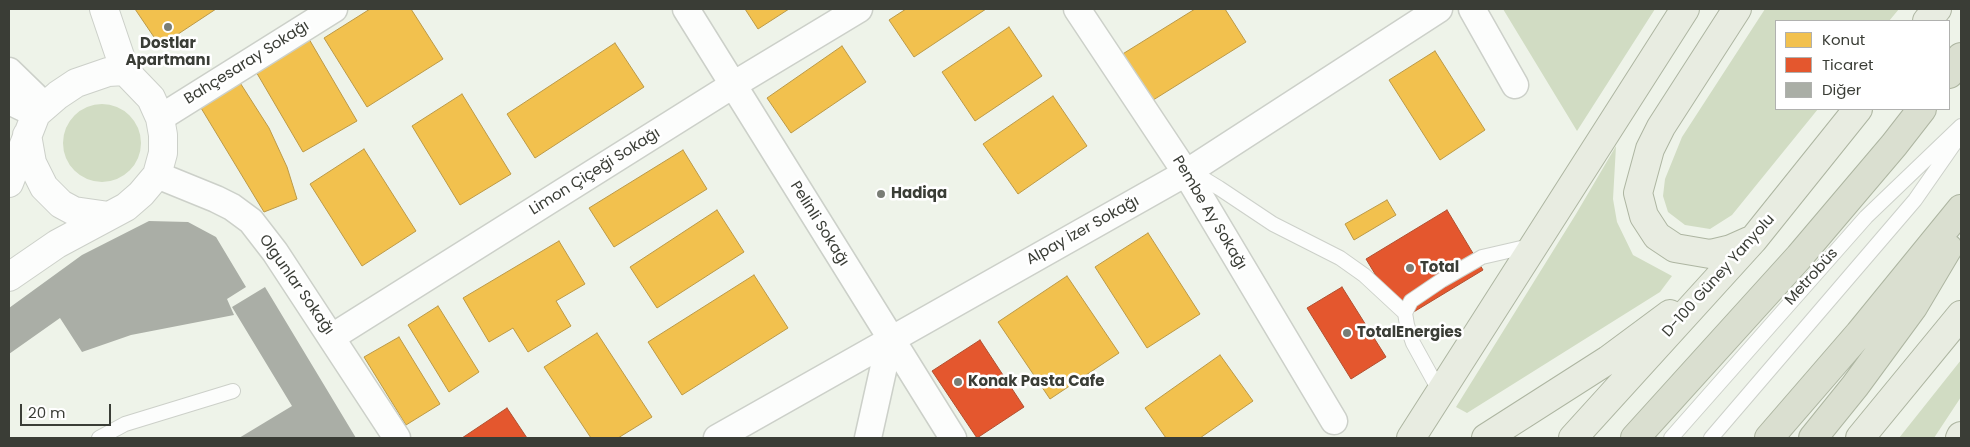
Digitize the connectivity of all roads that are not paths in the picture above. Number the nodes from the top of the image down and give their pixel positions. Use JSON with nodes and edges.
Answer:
{"nodes":[{"id":1,"x":104,"y":9,"type":"edge"},
{"id":2,"x":334,"y":9,"type":"edge"},
{"id":3,"x":686,"y":9,"type":"edge"},
{"id":4,"x":859,"y":9,"type":"edge"},
{"id":5,"x":1077,"y":9,"type":"edge"},
{"id":6,"x":1439,"y":9,"type":"edge"},
{"id":7,"x":1472,"y":9,"type":"edge"},
{"id":8,"x":1685,"y":9,"type":"edge"},
{"id":9,"x":1737,"y":9,"type":"edge"},
{"id":10,"x":1936,"y":9,"type":"edge"},
{"id":11,"x":1928,"y":20,"type":"edge"},
{"id":12,"x":1961,"y":57,"type":"edge"},
{"id":13,"x":9,"y":71,"type":"edge"},
{"id":14,"x":126,"y":72,"type":"junction"},
{"id":15,"x":1950,"y":73,"type":"edge"},
{"id":16,"x":733,"y":85,"type":"junction"},
{"id":17,"x":1515,"y":85,"type":"dead end"},
{"id":18,"x":9,"y":101,"type":"edge"},
{"id":19,"x":1857,"y":110,"type":"edge"},
{"id":20,"x":1921,"y":110,"type":"edge"},
{"id":21,"x":36,"y":118,"type":"junction"},
{"id":22,"x":160,"y":118,"type":"junction"},
{"id":23,"x":1961,"y":126,"type":"edge"},
{"id":24,"x":1961,"y":134,"type":"edge"},
{"id":25,"x":1186,"y":173,"type":"junction"},
{"id":26,"x":157,"y":175,"type":"junction"},
{"id":27,"x":9,"y":183,"type":"edge"},
{"id":28,"x":1961,"y":209,"type":"edge"},
{"id":29,"x":109,"y":216,"type":"junction"},
{"id":30,"x":1961,"y":217,"type":"edge"},
{"id":31,"x":1753,"y":240,"type":"junction"},
{"id":32,"x":1534,"y":244,"type":"junction"},
{"id":33,"x":9,"y":277,"type":"edge"},
{"id":34,"x":1405,"y":313,"type":"junction"},
{"id":35,"x":1961,"y":315,"type":"edge"},
{"id":36,"x":332,"y":337,"type":"junction"},
{"id":37,"x":890,"y":339,"type":"junction"},
{"id":38,"x":233,"y":391,"type":"dead end"},
{"id":39,"x":1440,"y":392,"type":"junction"},
{"id":40,"x":1334,"y":421,"type":"dead end"},
{"id":41,"x":99,"y":438,"type":"edge"},
{"id":42,"x":397,"y":438,"type":"edge"},
{"id":43,"x":717,"y":438,"type":"edge"},
{"id":44,"x":868,"y":438,"type":"edge"},
{"id":45,"x":952,"y":438,"type":"edge"},
{"id":46,"x":1411,"y":438,"type":"edge"},
{"id":47,"x":1486,"y":438,"type":"edge"},
{"id":48,"x":1573,"y":438,"type":"edge"},
{"id":49,"x":1635,"y":438,"type":"edge"},
{"id":50,"x":1671,"y":438,"type":"edge"},
{"id":51,"x":1711,"y":438,"type":"edge"},
{"id":52,"x":1769,"y":438,"type":"edge"},
{"id":53,"x":1813,"y":438,"type":"edge"},
{"id":54,"x":1860,"y":438,"type":"edge"}],
"edges":[{"from":1,"to":14,"type":"street"},
{"from":2,"to":22,"type":"street","name":"Bahçesaray Sokağı"},
{"from":3,"to":16,"type":"street","name":"Pelinli Sokağı"},
{"from":4,"to":16,"type":"street","name":"Limon Çiçeği Sokağı"},
{"from":5,"to":25,"type":"street","name":"Pembe Ay Sokağı"},
{"from":6,"to":25,"type":"street","name":"Alpay İzer Sokağı"},
{"from":7,"to":17,"type":"street"},
{"from":8,"to":32,"type":"main road"},
{"from":9,"to":31,"type":"main road"},
{"from":10,"to":11,"type":"main road"},
{"from":12,"to":15,"type":"highway"},
{"from":13,"to":21,"type":"street"},
{"from":14,"to":21,"type":"street"},
{"from":14,"to":22,"type":"street"},
{"from":16,"to":36,"type":"street","name":"Limon Çiçeği Sokağı"},
{"from":16,"to":37,"type":"street","name":"Pelinli Sokağı"},
{"from":18,"to":21,"type":"street"},
{"from":19,"to":31,"type":"main road","name":"D-100 Güney Yanyolu"},
{"from":20,"to":49,"type":"highway"},
{"from":21,"to":27,"type":"street"},
{"from":21,"to":29,"type":"street"},
{"from":22,"to":26,"type":"street"},
{"from":23,"to":50,"type":"lane","name":"Metrobüs"},
{"from":24,"to":51,"type":"lane","name":"Metrobüs"},
{"from":25,"to":34,"type":"lane"},
{"from":25,"to":37,"type":"street","name":"Alpay İzer Sokağı"},
{"from":25,"to":40,"type":"street","name":"Pembe Ay Sokağı"},
{"from":26,"to":29,"type":"street"},
{"from":26,"to":36,"type":"street","name":"Olgunlar Sokağı"},
{"from":28,"to":52,"type":"highway"},
{"from":29,"to":33,"type":"street"},
{"from":30,"to":53,"type":"highway"},
{"from":31,"to":47,"type":"main road"},
{"from":31,"to":48,"type":"main road","name":"D-100 Güney Yanyolu"},
{"from":32,"to":34,"type":"lane"},
{"from":32,"to":39,"type":"main road"},
{"from":34,"to":39,"type":"lane"},
{"from":35,"to":54,"type":"main road"},
{"from":36,"to":42,"type":"street","name":"Olgunlar Sokağı"},
{"from":37,"to":43,"type":"street","name":"Alpay İzer Sokağı"},
{"from":37,"to":44,"type":"street"},
{"from":37,"to":45,"type":"street","name":"Pelinli Sokağı"},
{"from":38,"to":41,"type":"lane"},
{"from":39,"to":46,"type":"main road"}]}
